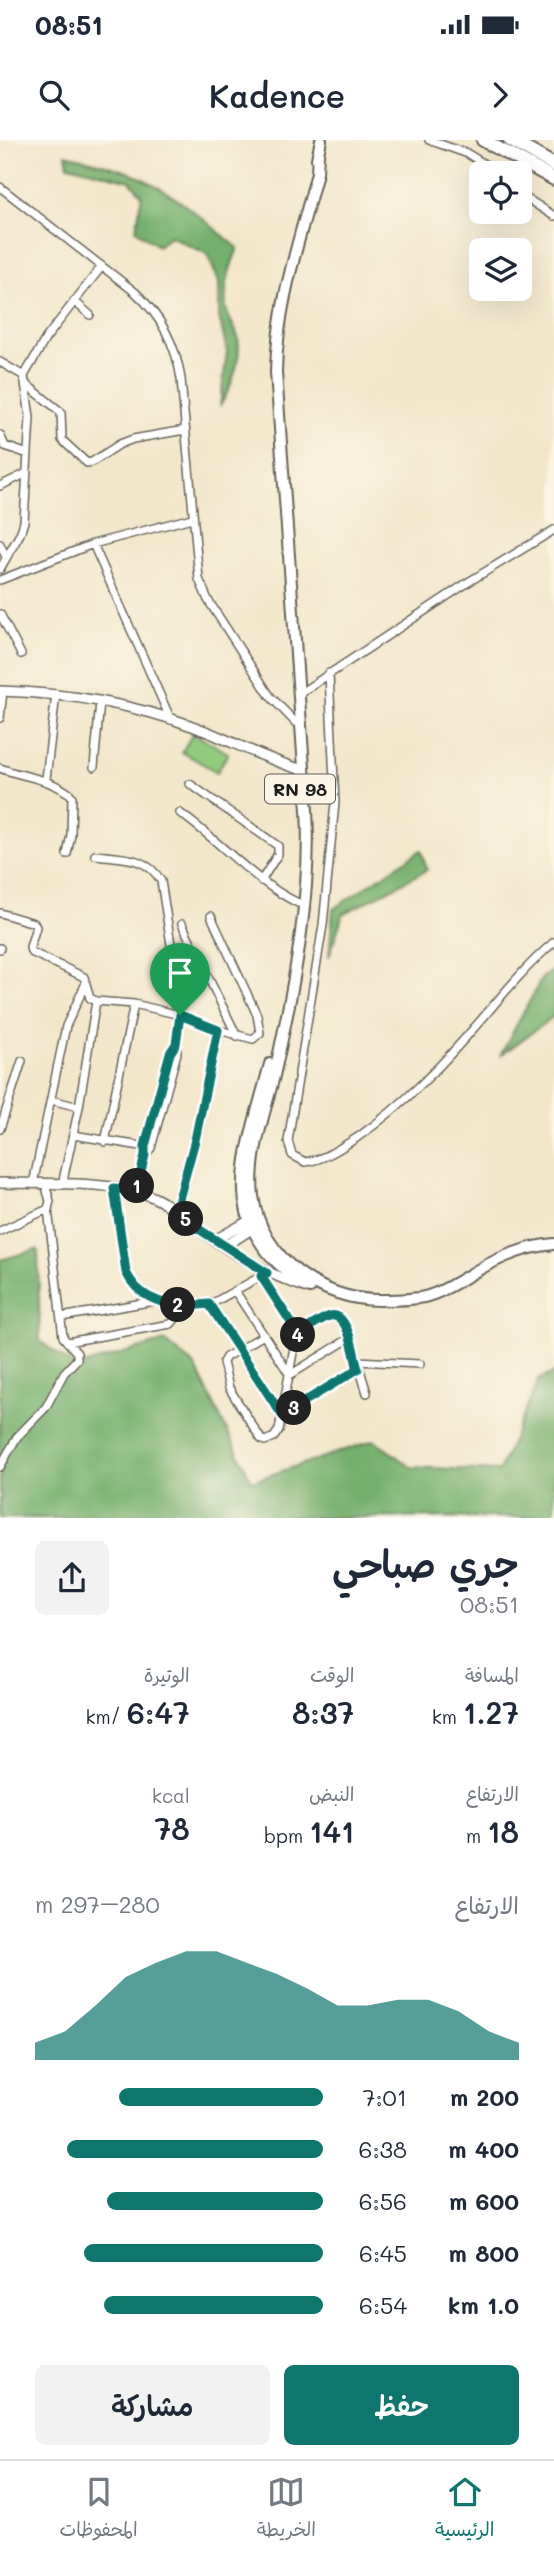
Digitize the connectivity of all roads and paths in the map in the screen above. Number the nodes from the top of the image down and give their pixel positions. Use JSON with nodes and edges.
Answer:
{"nodes":[{"id":1,"x":321,"y":140,"type":"edge"},
{"id":2,"x":429,"y":140,"type":"edge"},
{"id":3,"x":483,"y":140,"type":"edge"},
{"id":4,"x":510,"y":140,"type":"edge"},
{"id":5,"x":318,"y":153,"type":"junction"},
{"id":6,"x":479,"y":161,"type":"edge"},
{"id":7,"x":554,"y":165,"type":"edge"},
{"id":8,"x":554,"y":179,"type":"edge"},
{"id":9,"x":0,"y":187,"type":"edge"},
{"id":10,"x":532,"y":203,"type":"edge"},
{"id":11,"x":554,"y":216,"type":"edge"},
{"id":12,"x":103,"y":266,"type":"junction"},
{"id":13,"x":74,"y":301,"type":"junction"},
{"id":14,"x":90,"y":315,"type":"dead end"},
{"id":15,"x":0,"y":362,"type":"edge"},
{"id":16,"x":25,"y":380,"type":"junction"},
{"id":17,"x":185,"y":430,"type":"junction"},
{"id":18,"x":0,"y":435,"type":"edge"},
{"id":19,"x":3,"y":447,"type":"edge"},
{"id":20,"x":27,"y":454,"type":"junction"},
{"id":21,"x":25,"y":474,"type":"junction"},
{"id":22,"x":0,"y":486,"type":"edge"},
{"id":23,"x":192,"y":518,"type":"junction"},
{"id":24,"x":554,"y":530,"type":"edge"},
{"id":25,"x":0,"y":544,"type":"edge"},
{"id":26,"x":93,"y":544,"type":"junction"},
{"id":27,"x":6,"y":557,"type":"junction"},
{"id":28,"x":0,"y":569,"type":"edge"},
{"id":29,"x":0,"y":580,"type":"edge"},
{"id":30,"x":0,"y":614,"type":"edge"},
{"id":31,"x":21,"y":654,"type":"dead end"},
{"id":32,"x":329,"y":673,"type":"junction"},
{"id":33,"x":1,"y":691,"type":"edge"},
{"id":34,"x":56,"y":694,"type":"junction"},
{"id":35,"x":299,"y":694,"type":"junction"},
{"id":36,"x":100,"y":702,"type":"junction"},
{"id":37,"x":0,"y":718,"type":"edge"},
{"id":38,"x":171,"y":720,"type":"junction"},
{"id":39,"x":295,"y":722,"type":"junction"},
{"id":40,"x":299,"y":757,"type":"junction"},
{"id":41,"x":286,"y":763,"type":"junction"},
{"id":42,"x":0,"y":768,"type":"edge"},
{"id":43,"x":94,"y":768,"type":"dead end"},
{"id":44,"x":300,"y":769,"type":"junction"},
{"id":45,"x":46,"y":779,"type":"junction"},
{"id":46,"x":190,"y":784,"type":"dead end"},
{"id":47,"x":180,"y":813,"type":"dead end"},
{"id":48,"x":67,"y":854,"type":"dead end"},
{"id":49,"x":95,"y":855,"type":"dead end"},
{"id":50,"x":261,"y":881,"type":"junction"},
{"id":51,"x":298,"y":903,"type":"junction"},
{"id":52,"x":0,"y":914,"type":"edge"},
{"id":53,"x":211,"y":916,"type":"dead end"},
{"id":54,"x":182,"y":924,"type":"dead end"},
{"id":55,"x":554,"y":942,"type":"edge"},
{"id":56,"x":86,"y":983,"type":"junction"},
{"id":57,"x":96,"y":1001,"type":"junction"},
{"id":58,"x":134,"y":1004,"type":"junction"},
{"id":59,"x":180,"y":1015,"type":"junction"},
{"id":60,"x":218,"y":1030,"type":"junction"},
{"id":61,"x":237,"y":1036,"type":"junction"},
{"id":62,"x":22,"y":1061,"type":"dead end"},
{"id":63,"x":51,"y":1100,"type":"junction"},
{"id":64,"x":79,"y":1107,"type":"junction"},
{"id":65,"x":0,"y":1129,"type":"edge"},
{"id":66,"x":74,"y":1135,"type":"junction"},
{"id":67,"x":106,"y":1142,"type":"junction"},
{"id":68,"x":148,"y":1147,"type":"junction"},
{"id":69,"x":0,"y":1183,"type":"edge"},
{"id":70,"x":33,"y":1184,"type":"junction"},
{"id":71,"x":45,"y":1184,"type":"junction"},
{"id":72,"x":62,"y":1185,"type":"junction"},
{"id":73,"x":114,"y":1188,"type":"junction"},
{"id":74,"x":136,"y":1192,"type":"junction"},
{"id":75,"x":47,"y":1209,"type":"junction"},
{"id":76,"x":176,"y":1210,"type":"junction"},
{"id":77,"x":254,"y":1223,"type":"junction"},
{"id":78,"x":0,"y":1231,"type":"edge"},
{"id":79,"x":215,"y":1240,"type":"junction"},
{"id":80,"x":554,"y":1244,"type":"edge"},
{"id":81,"x":225,"y":1245,"type":"junction"},
{"id":82,"x":264,"y":1274,"type":"junction"},
{"id":83,"x":313,"y":1290,"type":"junction"},
{"id":84,"x":235,"y":1291,"type":"junction"},
{"id":85,"x":417,"y":1298,"type":"junction"},
{"id":86,"x":155,"y":1301,"type":"junction"},
{"id":87,"x":209,"y":1304,"type":"junction"},
{"id":88,"x":187,"y":1305,"type":"junction"},
{"id":89,"x":61,"y":1317,"type":"junction"},
{"id":90,"x":264,"y":1335,"type":"junction"},
{"id":91,"x":296,"y":1336,"type":"junction"},
{"id":92,"x":350,"y":1338,"type":"junction"},
{"id":93,"x":67,"y":1342,"type":"junction"},
{"id":94,"x":238,"y":1350,"type":"junction"},
{"id":95,"x":421,"y":1364,"type":"dead end"},
{"id":96,"x":357,"y":1365,"type":"junction"},
{"id":97,"x":290,"y":1375,"type":"junction"},
{"id":98,"x":367,"y":1394,"type":"dead end"},
{"id":99,"x":282,"y":1415,"type":"junction"},
{"id":100,"x":0,"y":1467,"type":"edge"}],
"edges":[{"from":1,"to":5,"type":"main road","number":"RN 98"},
{"from":2,"to":6,"type":"street"},
{"from":3,"to":8,"type":"highway"},
{"from":4,"to":7,"type":"highway"},
{"from":5,"to":35,"type":"main road","number":"RN 98"},
{"from":5,"to":39,"type":"main road","number":"RN 98"},
{"from":9,"to":12,"type":"street"},
{"from":10,"to":11,"type":"street"},
{"from":12,"to":13,"type":"street"},
{"from":12,"to":17,"type":"street"},
{"from":13,"to":14,"type":"street"},
{"from":13,"to":16,"type":"street"},
{"from":15,"to":16,"type":"street"},
{"from":16,"to":17,"type":"street"},
{"from":16,"to":20,"type":"street"},
{"from":17,"to":23,"type":"street"},
{"from":18,"to":19,"type":"street"},
{"from":19,"to":20,"type":"street"},
{"from":20,"to":21,"type":"street"},
{"from":21,"to":22,"type":"street"},
{"from":21,"to":27,"type":"street"},
{"from":23,"to":26,"type":"street"},
{"from":23,"to":39,"type":"street"},
{"from":24,"to":32,"type":"street"},
{"from":25,"to":27,"type":"street"},
{"from":26,"to":29,"type":"street"},
{"from":26,"to":38,"type":"street"},
{"from":27,"to":28,"type":"street"},
{"from":30,"to":31,"type":"street"},
{"from":32,"to":35,"type":"street"},
{"from":32,"to":55,"type":"street"},
{"from":33,"to":34,"type":"street"},
{"from":33,"to":37,"type":"street"},
{"from":34,"to":36,"type":"street"},
{"from":34,"to":45,"type":"street"},
{"from":35,"to":77,"type":"main road","number":"RN 98"},
{"from":36,"to":38,"type":"street"},
{"from":36,"to":43,"type":"street"},
{"from":38,"to":41,"type":"street"},
{"from":39,"to":40,"type":"main road","number":"RN 98"},
{"from":40,"to":41,"type":"street"},
{"from":40,"to":44,"type":"main road","number":"RN 98"},
{"from":41,"to":44,"type":"street"},
{"from":42,"to":45,"type":"street"},
{"from":44,"to":51,"type":"main road","number":"RN 98"},
{"from":45,"to":48,"type":"street"},
{"from":46,"to":50,"type":"street"},
{"from":47,"to":50,"type":"street"},
{"from":49,"to":59,"type":"street"},
{"from":50,"to":51,"type":"street"},
{"from":51,"to":77,"type":"main road","number":"RN 98"},
{"from":52,"to":56,"type":"street"},
{"from":53,"to":61,"type":"street"},
{"from":54,"to":61,"type":"street"},
{"from":56,"to":57,"type":"street"},
{"from":56,"to":63,"type":"street"},
{"from":57,"to":58,"type":"street"},
{"from":57,"to":64,"type":"street"},
{"from":58,"to":59,"type":"street"},
{"from":58,"to":67,"type":"street"},
{"from":59,"to":60,"type":"street"},
{"from":59,"to":68,"type":"street"},
{"from":60,"to":61,"type":"street"},
{"from":60,"to":76,"type":"street"},
{"from":62,"to":65,"type":"street"},
{"from":63,"to":64,"type":"street"},
{"from":63,"to":70,"type":"street"},
{"from":64,"to":66,"type":"street"},
{"from":66,"to":67,"type":"street"},
{"from":66,"to":72,"type":"street"},
{"from":67,"to":68,"type":"street"},
{"from":68,"to":74,"type":"street"},
{"from":69,"to":70,"type":"street"},
{"from":70,"to":71,"type":"street"},
{"from":71,"to":72,"type":"street"},
{"from":71,"to":75,"type":"street"},
{"from":72,"to":73,"type":"street"},
{"from":73,"to":74,"type":"street"},
{"from":73,"to":86,"type":"street"},
{"from":74,"to":76,"type":"street"},
{"from":75,"to":78,"type":"street"},
{"from":75,"to":89,"type":"street"},
{"from":76,"to":79,"type":"street"},
{"from":77,"to":79,"type":"street"},
{"from":77,"to":81,"type":"street"},
{"from":77,"to":83,"type":"main road","number":"RN 98"},
{"from":77,"to":85,"type":"main road","number":"RN 98"},
{"from":79,"to":81,"type":"street"},
{"from":80,"to":85,"type":"main road","number":"RN 98"},
{"from":81,"to":82,"type":"street"},
{"from":82,"to":83,"type":"street"},
{"from":82,"to":84,"type":"street"},
{"from":82,"to":91,"type":"street"},
{"from":83,"to":85,"type":"main road","number":"RN 98"},
{"from":84,"to":87,"type":"street"},
{"from":84,"to":90,"type":"street"},
{"from":86,"to":88,"type":"street"},
{"from":86,"to":89,"type":"street"},
{"from":87,"to":88,"type":"street"},
{"from":87,"to":94,"type":"street"},
{"from":88,"to":93,"type":"street"},
{"from":89,"to":93,"type":"street"},
{"from":90,"to":94,"type":"street"},
{"from":90,"to":97,"type":"street"},
{"from":91,"to":92,"type":"street"},
{"from":91,"to":97,"type":"street"},
{"from":92,"to":96,"type":"street"},
{"from":92,"to":97,"type":"street"},
{"from":93,"to":100,"type":"street"},
{"from":94,"to":99,"type":"street"},
{"from":94,"to":99,"type":"street"},
{"from":95,"to":96,"type":"street"},
{"from":96,"to":98,"type":"street"},
{"from":96,"to":99,"type":"street"},
{"from":97,"to":99,"type":"street"}]}
